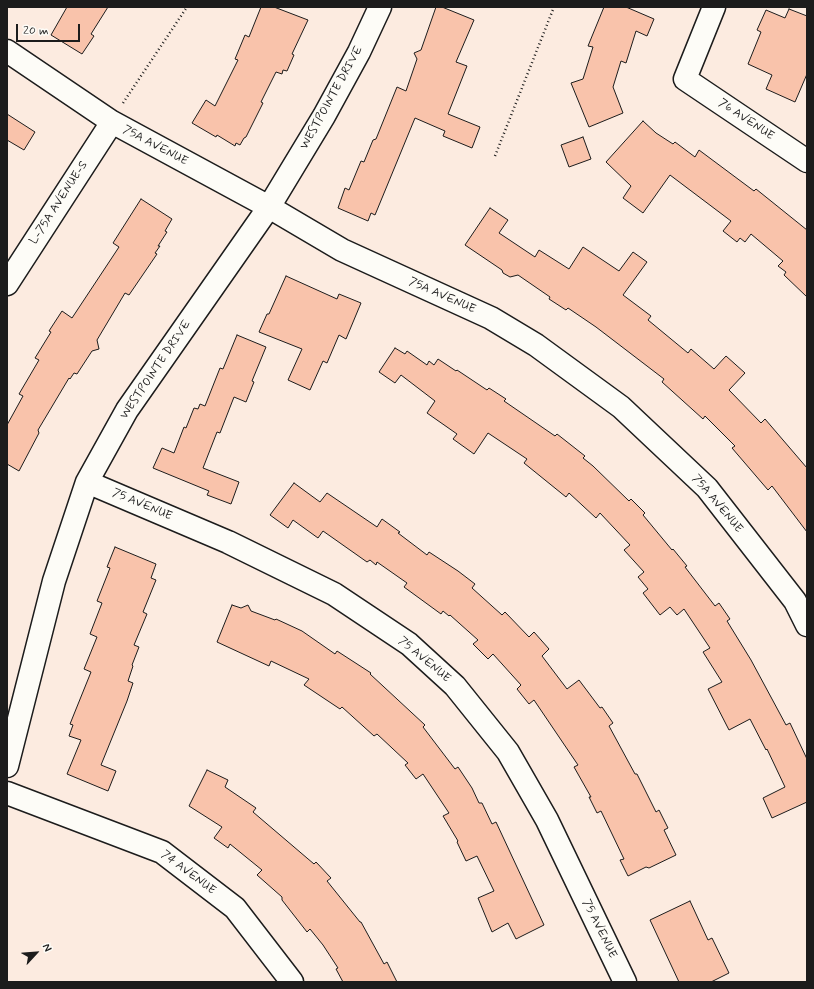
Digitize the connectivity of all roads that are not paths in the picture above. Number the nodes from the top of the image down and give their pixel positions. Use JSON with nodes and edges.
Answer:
{"nodes":[{"id":1,"x":380,"y":7,"type":"edge"},
{"id":2,"x":714,"y":7,"type":"edge"},
{"id":3,"x":7,"y":51,"type":"edge"},
{"id":4,"x":112,"y":122,"type":"junction"},
{"id":5,"x":807,"y":161,"type":"edge"},
{"id":6,"x":268,"y":207,"type":"junction"},
{"id":7,"x":7,"y":284,"type":"edge"},
{"id":8,"x":87,"y":482,"type":"junction"},
{"id":9,"x":807,"y":626,"type":"edge"},
{"id":10,"x":7,"y":766,"type":"edge"},
{"id":11,"x":7,"y":793,"type":"edge"},
{"id":12,"x":292,"y":982,"type":"edge"},
{"id":13,"x":626,"y":982,"type":"edge"}],
"edges":[{"from":1,"to":6,"type":"street","name":"WESTPOINTE DRIVE"},
{"from":2,"to":5,"type":"street","name":"76 AVENUE"},
{"from":3,"to":4,"type":"street","name":"75A AVENUE"},
{"from":4,"to":6,"type":"street","name":"75A AVENUE"},
{"from":4,"to":7,"type":"street","name":"L-75A AVENUE-S"},
{"from":6,"to":8,"type":"street","name":"WESTPOINTE DRIVE"},
{"from":6,"to":9,"type":"street","name":"75A AVENUE"},
{"from":8,"to":10,"type":"street","name":"WESTPOINTE DRIVE"},
{"from":8,"to":13,"type":"street","name":"75 AVENUE"},
{"from":11,"to":12,"type":"street","name":"74 AVENUE"}]}
